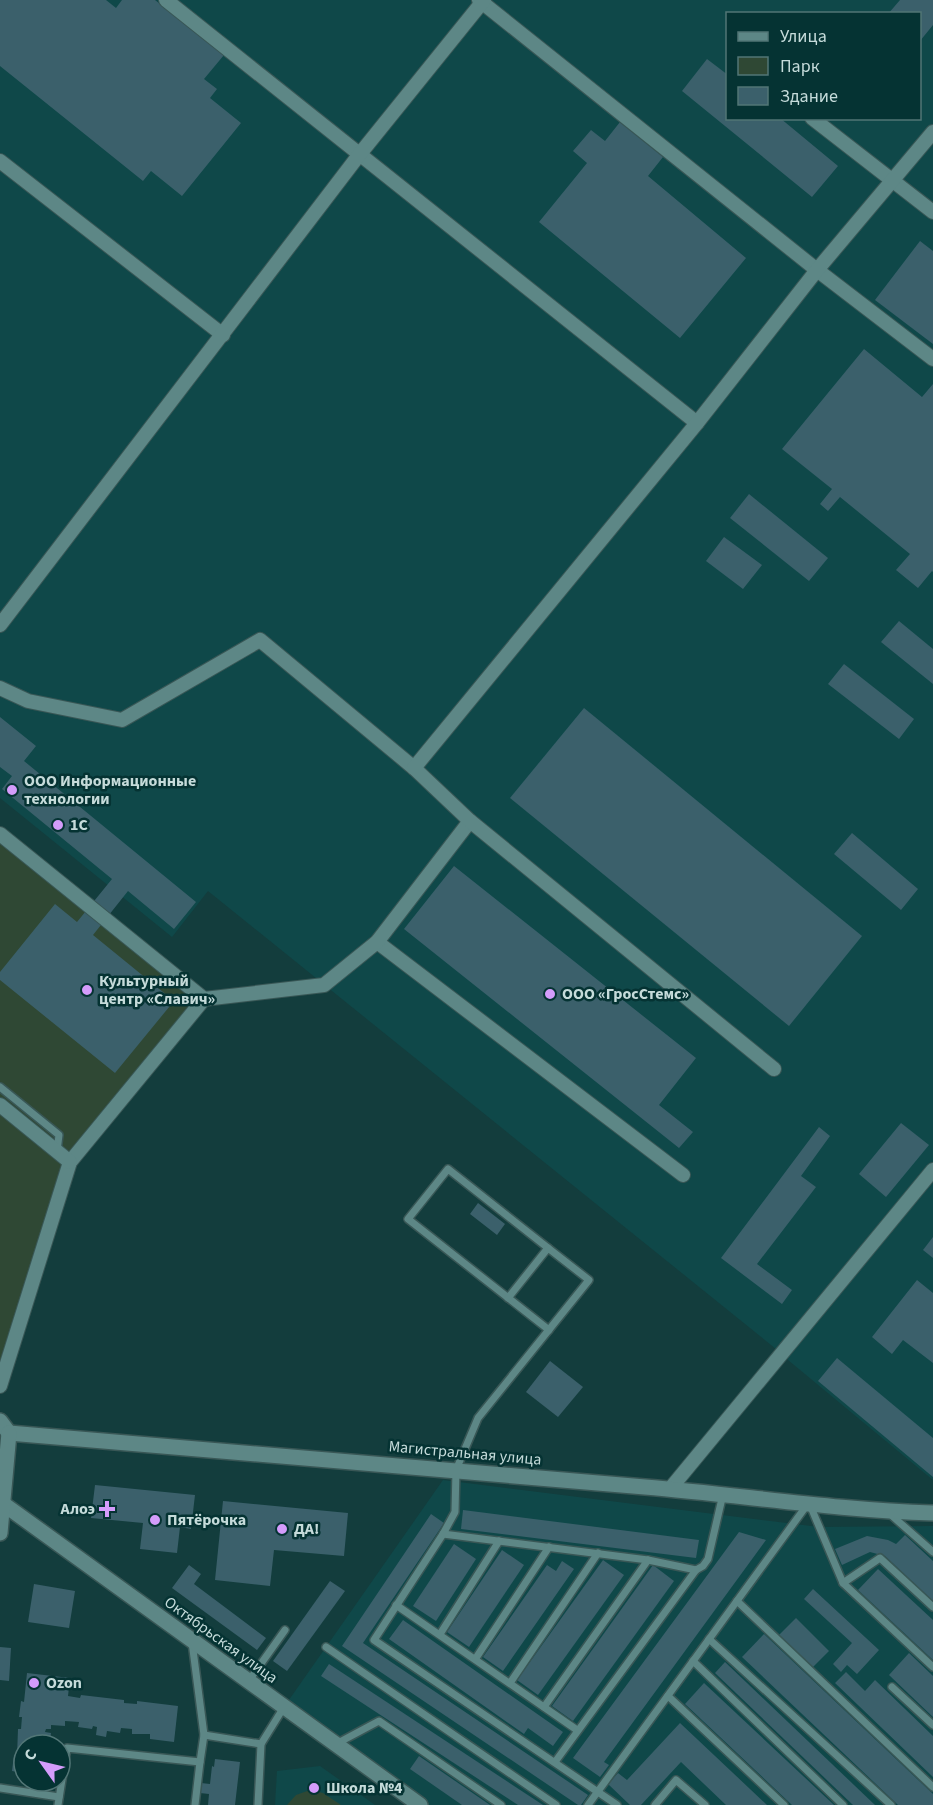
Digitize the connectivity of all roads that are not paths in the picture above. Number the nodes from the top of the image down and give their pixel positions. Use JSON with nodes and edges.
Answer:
{"nodes":[{"id":1,"x":166,"y":0,"type":"edge"},
{"id":2,"x":482,"y":1,"type":"edge"},
{"id":3,"x":815,"y":120,"type":"edge"},
{"id":4,"x":933,"y":132,"type":"edge"},
{"id":5,"x":359,"y":155,"type":"junction"},
{"id":6,"x":0,"y":160,"type":"edge"},
{"id":7,"x":892,"y":180,"type":"junction"},
{"id":8,"x":933,"y":212,"type":"edge"},
{"id":9,"x":817,"y":270,"type":"junction"},
{"id":10,"x":223,"y":335,"type":"junction"},
{"id":11,"x":933,"y":358,"type":"edge"},
{"id":12,"x":697,"y":423,"type":"junction"},
{"id":13,"x":0,"y":625,"type":"edge"},
{"id":14,"x":0,"y":688,"type":"edge"},
{"id":15,"x":414,"y":768,"type":"junction"},
{"id":16,"x":470,"y":821,"type":"junction"},
{"id":17,"x":0,"y":834,"type":"edge"},
{"id":18,"x":377,"y":942,"type":"junction"},
{"id":19,"x":204,"y":999,"type":"junction"},
{"id":20,"x":774,"y":1069,"type":"dead end"},
{"id":21,"x":0,"y":1087,"type":"edge"},
{"id":22,"x":0,"y":1105,"type":"edge"},
{"id":23,"x":57,"y":1151,"type":"junction"},
{"id":24,"x":70,"y":1162,"type":"junction"},
{"id":25,"x":933,"y":1170,"type":"edge"},
{"id":26,"x":683,"y":1176,"type":"dead end"},
{"id":27,"x":548,"y":1248,"type":"junction"},
{"id":28,"x":508,"y":1298,"type":"junction"},
{"id":29,"x":549,"y":1330,"type":"junction"},
{"id":30,"x":0,"y":1386,"type":"edge"},
{"id":31,"x":4,"y":1427,"type":"edge"},
{"id":32,"x":456,"y":1470,"type":"junction"},
{"id":33,"x":670,"y":1489,"type":"junction"},
{"id":34,"x":723,"y":1494,"type":"junction"},
{"id":35,"x":2,"y":1503,"type":"junction"},
{"id":36,"x":809,"y":1503,"type":"junction"},
{"id":37,"x":888,"y":1512,"type":"junction"},
{"id":38,"x":933,"y":1513,"type":"edge"},
{"id":39,"x":0,"y":1533,"type":"edge"},
{"id":40,"x":443,"y":1534,"type":"junction"},
{"id":41,"x":499,"y":1541,"type":"junction"},
{"id":42,"x":549,"y":1548,"type":"junction"},
{"id":43,"x":933,"y":1552,"type":"edge"},
{"id":44,"x":598,"y":1553,"type":"junction"},
{"id":45,"x":648,"y":1560,"type":"junction"},
{"id":46,"x":696,"y":1570,"type":"junction"},
{"id":47,"x":843,"y":1584,"type":"junction"},
{"id":48,"x":737,"y":1601,"type":"junction"},
{"id":49,"x":396,"y":1605,"type":"junction"},
{"id":50,"x":933,"y":1607,"type":"edge"},
{"id":51,"x":285,"y":1630,"type":"dead end"},
{"id":52,"x":440,"y":1634,"type":"junction"},
{"id":53,"x":709,"y":1639,"type":"junction"},
{"id":54,"x":192,"y":1642,"type":"junction"},
{"id":55,"x":326,"y":1647,"type":"dead end"},
{"id":56,"x":476,"y":1659,"type":"junction"},
{"id":57,"x":693,"y":1661,"type":"junction"},
{"id":58,"x":933,"y":1667,"type":"edge"},
{"id":59,"x":248,"y":1682,"type":"junction"},
{"id":60,"x":510,"y":1683,"type":"junction"},
{"id":61,"x":892,"y":1687,"type":"dead end"},
{"id":62,"x":668,"y":1696,"type":"junction"},
{"id":63,"x":284,"y":1707,"type":"junction"},
{"id":64,"x":544,"y":1707,"type":"junction"},
{"id":65,"x":933,"y":1725,"type":"edge"},
{"id":66,"x":578,"y":1730,"type":"junction"},
{"id":67,"x":204,"y":1735,"type":"junction"},
{"id":68,"x":261,"y":1744,"type":"junction"},
{"id":69,"x":336,"y":1744,"type":"junction"},
{"id":70,"x":200,"y":1762,"type":"junction"},
{"id":71,"x":555,"y":1762,"type":"junction"},
{"id":72,"x":933,"y":1787,"type":"edge"},
{"id":73,"x":0,"y":1788,"type":"edge"},
{"id":74,"x":598,"y":1791,"type":"junction"},
{"id":75,"x":58,"y":1801,"type":"edge"},
{"id":76,"x":195,"y":1805,"type":"edge"},
{"id":77,"x":258,"y":1805,"type":"edge"},
{"id":78,"x":420,"y":1805,"type":"edge"},
{"id":79,"x":501,"y":1805,"type":"edge"},
{"id":80,"x":556,"y":1805,"type":"edge"},
{"id":81,"x":588,"y":1805,"type":"edge"},
{"id":82,"x":617,"y":1805,"type":"edge"},
{"id":83,"x":655,"y":1805,"type":"edge"},
{"id":84,"x":705,"y":1805,"type":"edge"},
{"id":85,"x":784,"y":1805,"type":"edge"},
{"id":86,"x":843,"y":1805,"type":"edge"},
{"id":87,"x":891,"y":1805,"type":"edge"}],
"edges":[{"from":1,"to":5,"type":"street"},
{"from":2,"to":5,"type":"street"},
{"from":2,"to":9,"type":"street"},
{"from":3,"to":7,"type":"street"},
{"from":4,"to":7,"type":"street"},
{"from":5,"to":10,"type":"street"},
{"from":5,"to":12,"type":"street"},
{"from":6,"to":10,"type":"street"},
{"from":7,"to":8,"type":"street"},
{"from":7,"to":9,"type":"street"},
{"from":9,"to":11,"type":"street"},
{"from":9,"to":12,"type":"street"},
{"from":10,"to":13,"type":"street"},
{"from":12,"to":15,"type":"street"},
{"from":14,"to":15,"type":"street"},
{"from":15,"to":16,"type":"street"},
{"from":16,"to":18,"type":"street"},
{"from":16,"to":20,"type":"street"},
{"from":17,"to":19,"type":"street"},
{"from":18,"to":19,"type":"street"},
{"from":18,"to":26,"type":"street"},
{"from":19,"to":24,"type":"street"},
{"from":21,"to":23,"type":"lane"},
{"from":22,"to":23,"type":"street"},
{"from":23,"to":24,"type":"street"},
{"from":24,"to":30,"type":"street"},
{"from":25,"to":33,"type":"street"},
{"from":27,"to":28,"type":"lane"},
{"from":27,"to":28,"type":"lane"},
{"from":27,"to":29,"type":"lane"},
{"from":28,"to":29,"type":"lane"},
{"from":29,"to":32,"type":"lane"},
{"from":31,"to":32,"type":"main road","name":"Магистральная улица"},
{"from":31,"to":35,"type":"main road"},
{"from":32,"to":33,"type":"main road","name":"Магистральная улица"},
{"from":32,"to":40,"type":"lane"},
{"from":33,"to":34,"type":"main road","name":"Магистральная улица"},
{"from":34,"to":36,"type":"main road","name":"Магистральная улица"},
{"from":34,"to":46,"type":"lane"},
{"from":35,"to":39,"type":"main road"},
{"from":35,"to":54,"type":"main road","name":"Октябрьская улица"},
{"from":36,"to":37,"type":"main road","name":"Магистральная улица"},
{"from":36,"to":47,"type":"lane"},
{"from":36,"to":48,"type":"lane"},
{"from":37,"to":38,"type":"main road","name":"Магистральная улица"},
{"from":37,"to":43,"type":"lane"},
{"from":40,"to":41,"type":"lane"},
{"from":40,"to":49,"type":"lane"},
{"from":41,"to":42,"type":"lane"},
{"from":41,"to":52,"type":"lane"},
{"from":42,"to":44,"type":"lane"},
{"from":42,"to":56,"type":"lane"},
{"from":44,"to":45,"type":"lane"},
{"from":44,"to":60,"type":"lane"},
{"from":45,"to":46,"type":"lane"},
{"from":45,"to":64,"type":"lane"},
{"from":46,"to":66,"type":"lane"},
{"from":47,"to":50,"type":"lane"},
{"from":47,"to":58,"type":"lane"},
{"from":48,"to":53,"type":"lane"},
{"from":48,"to":72,"type":"lane"},
{"from":49,"to":52,"type":"lane"},
{"from":49,"to":71,"type":"lane"},
{"from":51,"to":59,"type":"lane"},
{"from":52,"to":56,"type":"lane"},
{"from":53,"to":57,"type":"lane"},
{"from":53,"to":87,"type":"lane"},
{"from":54,"to":59,"type":"main road","name":"Октябрьская улица"},
{"from":54,"to":67,"type":"lane"},
{"from":55,"to":80,"type":"lane"},
{"from":56,"to":60,"type":"lane"},
{"from":57,"to":62,"type":"lane"},
{"from":57,"to":86,"type":"lane"},
{"from":59,"to":63,"type":"main road","name":"Октябрьская улица"},
{"from":60,"to":64,"type":"lane"},
{"from":61,"to":65,"type":"lane"},
{"from":62,"to":74,"type":"lane"},
{"from":62,"to":85,"type":"lane"},
{"from":63,"to":68,"type":"lane"},
{"from":63,"to":69,"type":"main road","name":"Октябрьская улица"},
{"from":64,"to":66,"type":"lane"},
{"from":66,"to":71,"type":"lane"},
{"from":67,"to":68,"type":"lane"},
{"from":67,"to":70,"type":"lane"},
{"from":68,"to":77,"type":"lane"},
{"from":69,"to":78,"type":"main road","name":"Октябрьская улица"},
{"from":69,"to":79,"type":"lane"},
{"from":70,"to":75,"type":"lane"},
{"from":70,"to":76,"type":"lane"},
{"from":71,"to":74,"type":"lane"},
{"from":73,"to":75,"type":"lane"},
{"from":74,"to":81,"type":"lane"},
{"from":74,"to":82,"type":"lane"},
{"from":83,"to":84,"type":"lane"}]}
